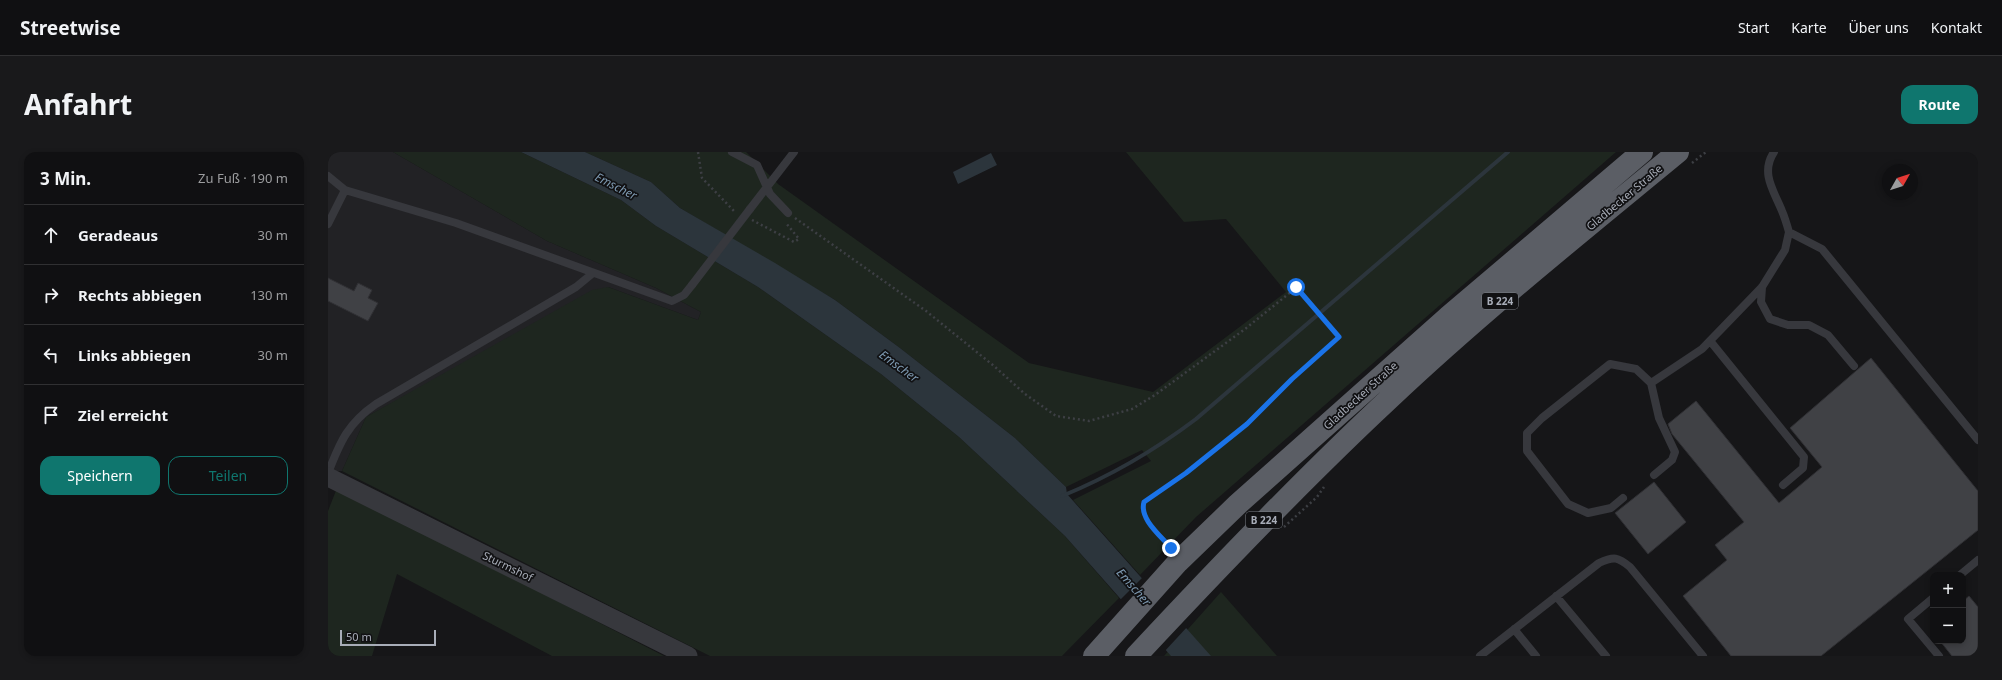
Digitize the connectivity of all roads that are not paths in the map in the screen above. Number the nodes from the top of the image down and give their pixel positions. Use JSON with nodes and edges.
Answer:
{"nodes":[{"id":1,"x":732,"y":152,"type":"edge"},
{"id":2,"x":794,"y":152,"type":"edge"},
{"id":3,"x":1642,"y":152,"type":"edge"},
{"id":4,"x":1774,"y":152,"type":"edge"},
{"id":5,"x":1683,"y":160,"type":"edge"},
{"id":6,"x":328,"y":176,"type":"edge"},
{"id":7,"x":767,"y":186,"type":"junction"},
{"id":8,"x":345,"y":190,"type":"junction"},
{"id":9,"x":788,"y":213,"type":"road end"},
{"id":10,"x":328,"y":224,"type":"edge"},
{"id":11,"x":1789,"y":232,"type":"junction"},
{"id":12,"x":593,"y":273,"type":"junction"},
{"id":13,"x":1762,"y":287,"type":"junction"},
{"id":14,"x":1711,"y":342,"type":"junction"},
{"id":15,"x":1854,"y":366,"type":"dead end"},
{"id":16,"x":1651,"y":383,"type":"junction"},
{"id":17,"x":1978,"y":440,"type":"edge"},
{"id":18,"x":328,"y":473,"type":"edge"},
{"id":19,"x":1654,"y":475,"type":"dead end"},
{"id":20,"x":328,"y":477,"type":"edge"},
{"id":21,"x":1784,"y":485,"type":"dead end"},
{"id":22,"x":1623,"y":498,"type":"dead end"},
{"id":23,"x":1978,"y":560,"type":"edge"},
{"id":24,"x":1964,"y":572,"type":"edge"},
{"id":25,"x":1556,"y":596,"type":"junction"},
{"id":26,"x":1930,"y":601,"type":"edge"},
{"id":27,"x":1514,"y":629,"type":"junction"},
{"id":28,"x":1137,"y":654,"type":"edge"},
{"id":29,"x":688,"y":656,"type":"edge"},
{"id":30,"x":1094,"y":656,"type":"edge"},
{"id":31,"x":1480,"y":656,"type":"edge"},
{"id":32,"x":1536,"y":656,"type":"edge"},
{"id":33,"x":1606,"y":656,"type":"edge"},
{"id":34,"x":1703,"y":656,"type":"edge"},
{"id":35,"x":1939,"y":656,"type":"edge"}],
"edges":[{"from":1,"to":7,"type":"lane"},
{"from":2,"to":7,"type":"lane"},
{"from":3,"to":30,"type":"highway","name":"Gladbecker Straße","number":"B 224"},
{"from":4,"to":11,"type":"lane"},
{"from":5,"to":28,"type":"highway","name":"Gladbecker Straße","number":"B 224"},
{"from":6,"to":8,"type":"lane"},
{"from":7,"to":9,"type":"lane"},
{"from":7,"to":12,"type":"lane","bridge":true},
{"from":8,"to":10,"type":"lane"},
{"from":8,"to":12,"type":"lane"},
{"from":11,"to":13,"type":"lane"},
{"from":11,"to":17,"type":"lane"},
{"from":12,"to":18,"type":"lane"},
{"from":13,"to":14,"type":"lane"},
{"from":13,"to":15,"type":"lane"},
{"from":14,"to":16,"type":"lane"},
{"from":14,"to":21,"type":"lane"},
{"from":16,"to":19,"type":"lane"},
{"from":16,"to":22,"type":"lane"},
{"from":20,"to":29,"type":"street","name":"Sturmshof"},
{"from":23,"to":24,"type":"lane"},
{"from":25,"to":27,"type":"lane"},
{"from":25,"to":33,"type":"lane"},
{"from":25,"to":34,"type":"lane"},
{"from":26,"to":35,"type":"lane"},
{"from":27,"to":31,"type":"lane"},
{"from":27,"to":32,"type":"lane"}]}
